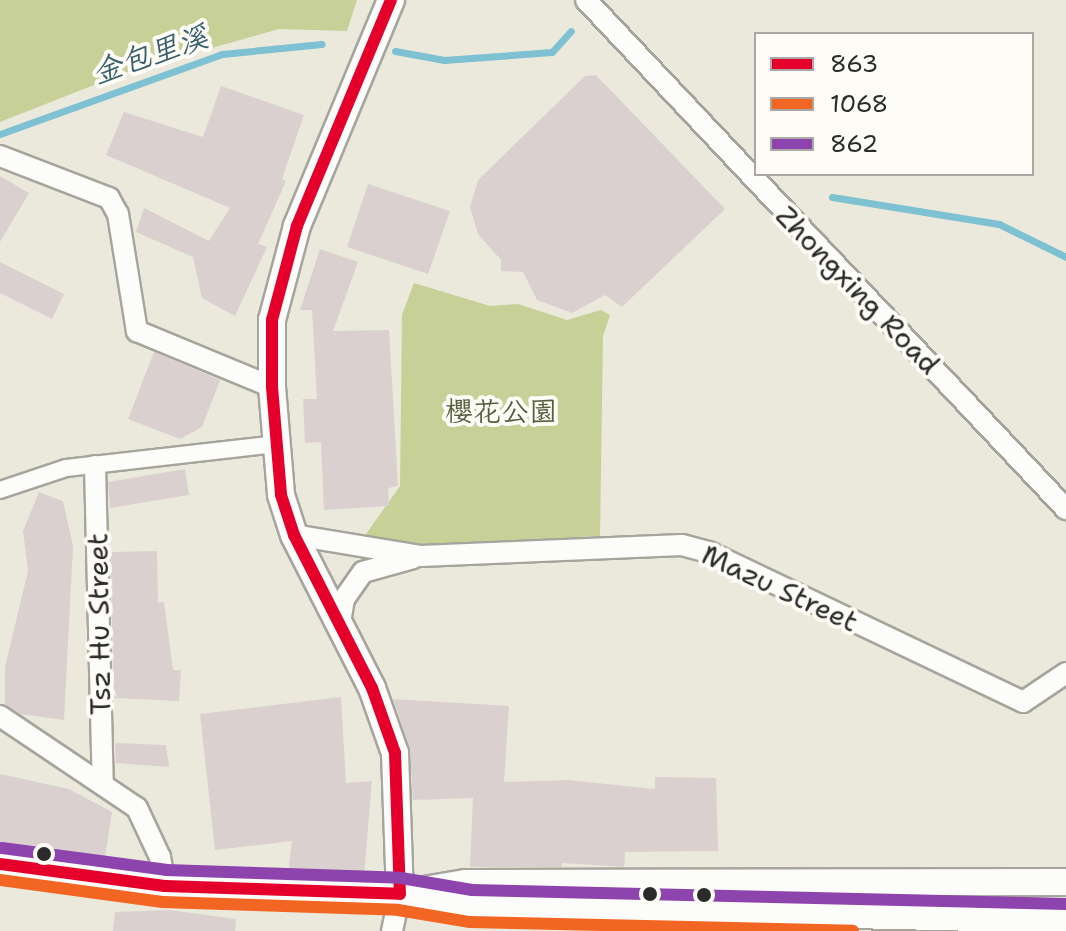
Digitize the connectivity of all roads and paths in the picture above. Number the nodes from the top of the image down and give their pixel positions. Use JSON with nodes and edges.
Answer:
{"nodes":[{"id":1,"x":391,"y":0,"type":"edge"},
{"id":2,"x":586,"y":0,"type":"edge"},
{"id":3,"x":0,"y":156,"type":"edge"},
{"id":4,"x":272,"y":387,"type":"junction"},
{"id":5,"x":278,"y":444,"type":"junction"},
{"id":6,"x":95,"y":466,"type":"junction"},
{"id":7,"x":0,"y":490,"type":"edge"},
{"id":8,"x":1066,"y":509,"type":"edge"},
{"id":9,"x":294,"y":535,"type":"junction"},
{"id":10,"x":421,"y":556,"type":"junction"},
{"id":11,"x":340,"y":622,"type":"junction"},
{"id":12,"x":1066,"y":673,"type":"edge"},
{"id":13,"x":0,"y":716,"type":"edge"},
{"id":14,"x":103,"y":783,"type":"junction"},
{"id":15,"x":0,"y":864,"type":"edge"},
{"id":16,"x":1066,"y":882,"type":"edge"},
{"id":17,"x":165,"y":886,"type":"junction"},
{"id":18,"x":400,"y":894,"type":"junction"},
{"id":19,"x":1066,"y":920,"type":"edge"},
{"id":20,"x":392,"y":931,"type":"edge"}],
"edges":[{"from":1,"to":4,"type":"street"},
{"from":2,"to":8,"type":"street","name":"Zhongxing Road"},
{"from":3,"to":4,"type":"street"},
{"from":4,"to":5,"type":"street"},
{"from":5,"to":6,"type":"street"},
{"from":5,"to":9,"type":"street"},
{"from":6,"to":7,"type":"street"},
{"from":6,"to":14,"type":"street","name":"Tsz Hu Street"},
{"from":9,"to":10,"type":"street","name":"Mazu Street"},
{"from":9,"to":11,"type":"street"},
{"from":10,"to":11,"type":"street","name":"Mazu Street"},
{"from":10,"to":12,"type":"street","name":"Mazu Street"},
{"from":11,"to":18,"type":"street"},
{"from":13,"to":14,"type":"street"},
{"from":14,"to":17,"type":"street"},
{"from":15,"to":17,"type":"street"},
{"from":16,"to":18,"type":"street"},
{"from":17,"to":18,"type":"street"},
{"from":18,"to":19,"type":"street"},
{"from":18,"to":20,"type":"street"}]}
